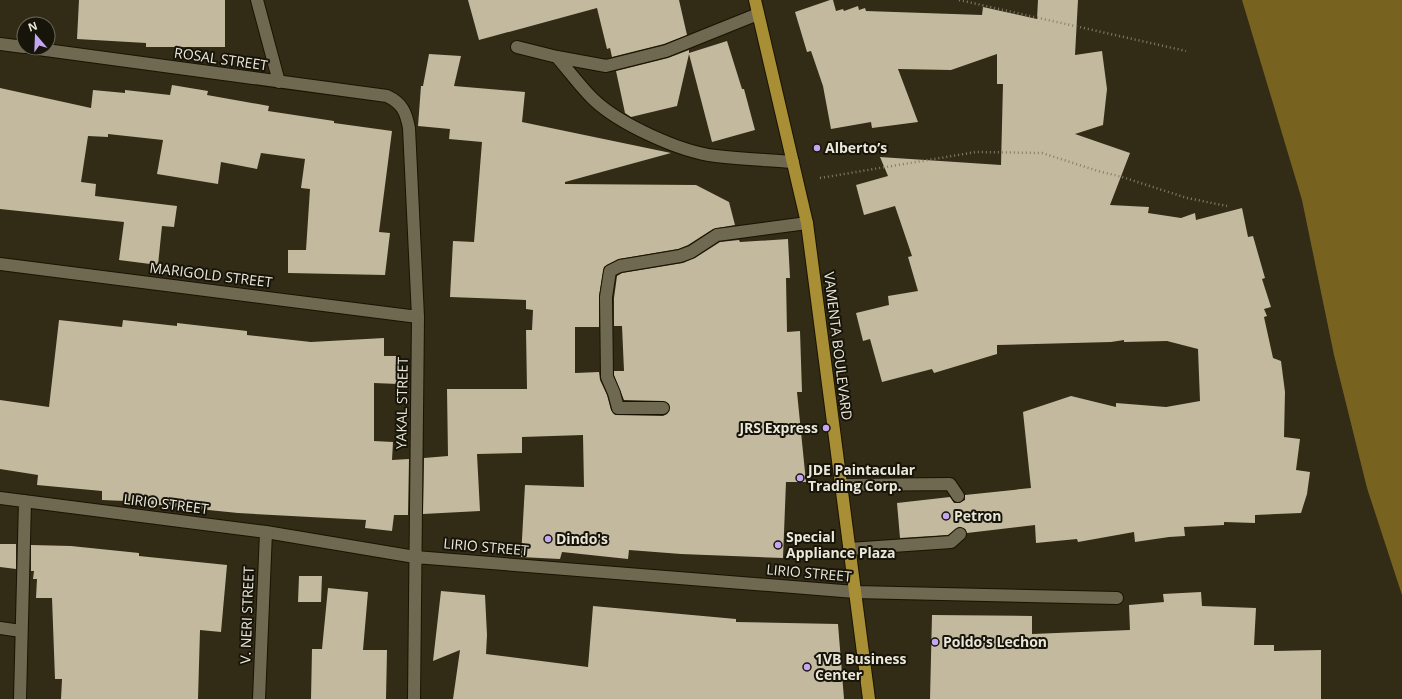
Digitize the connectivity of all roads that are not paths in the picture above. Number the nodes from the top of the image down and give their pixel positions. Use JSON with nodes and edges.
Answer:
{"nodes":[{"id":1,"x":257,"y":0,"type":"edge"},
{"id":2,"x":755,"y":0,"type":"edge"},
{"id":3,"x":758,"y":14,"type":"junction"},
{"id":4,"x":0,"y":44,"type":"edge"},
{"id":5,"x":16,"y":46,"type":"edge"},
{"id":6,"x":517,"y":47,"type":"dead end"},
{"id":7,"x":56,"y":51,"type":"edge"},
{"id":8,"x":556,"y":58,"type":"junction"},
{"id":9,"x":279,"y":82,"type":"junction"},
{"id":10,"x":402,"y":108,"type":"joint"},
{"id":11,"x":793,"y":162,"type":"junction"},
{"id":12,"x":807,"y":222,"type":"junction"},
{"id":13,"x":0,"y":264,"type":"edge"},
{"id":14,"x":418,"y":317,"type":"junction"},
{"id":15,"x":663,"y":408,"type":"dead end"},
{"id":16,"x":841,"y":484,"type":"junction"},
{"id":17,"x":958,"y":496,"type":"dead end"},
{"id":18,"x":0,"y":498,"type":"edge"},
{"id":19,"x":25,"y":501,"type":"junction"},
{"id":20,"x":266,"y":532,"type":"junction"},
{"id":21,"x":960,"y":534,"type":"dead end"},
{"id":22,"x":849,"y":549,"type":"junction"},
{"id":23,"x":415,"y":557,"type":"junction"},
{"id":24,"x":855,"y":592,"type":"junction"},
{"id":25,"x":1117,"y":598,"type":"dead end"},
{"id":26,"x":0,"y":628,"type":"edge"},
{"id":27,"x":21,"y":631,"type":"junction"},
{"id":28,"x":20,"y":699,"type":"edge"},
{"id":29,"x":259,"y":699,"type":"edge"},
{"id":30,"x":414,"y":699,"type":"edge"},
{"id":31,"x":869,"y":699,"type":"edge"}],
"edges":[{"from":1,"to":9,"type":"street"},
{"from":2,"to":3,"type":"main road","name":"VAMENTA BOULEVARD"},
{"from":3,"to":8,"type":"street"},
{"from":3,"to":11,"type":"main road","name":"VAMENTA BOULEVARD"},
{"from":4,"to":5,"type":"street"},
{"from":6,"to":8,"type":"street"},
{"from":7,"to":9,"type":"street","name":"ROSAL STREET"},
{"from":8,"to":11,"type":"street"},
{"from":9,"to":10,"type":"street","name":"ROSAL STREET"},
{"from":10,"to":14,"type":"street","name":"YAKAL STREET"},
{"from":11,"to":12,"type":"main road","name":"VAMENTA BOULEVARD"},
{"from":12,"to":15,"type":"street"},
{"from":12,"to":16,"type":"main road","name":"VAMENTA BOULEVARD"},
{"from":13,"to":14,"type":"street","name":"MARIGOLD STREET"},
{"from":14,"to":23,"type":"street","name":"YAKAL STREET"},
{"from":16,"to":17,"type":"street"},
{"from":16,"to":22,"type":"main road","name":"VAMENTA BOULEVARD"},
{"from":18,"to":19,"type":"street","name":"LIRIO STREET"},
{"from":19,"to":20,"type":"street","name":"LIRIO STREET"},
{"from":19,"to":27,"type":"street"},
{"from":20,"to":23,"type":"street","name":"LIRIO STREET"},
{"from":20,"to":29,"type":"street","name":"V. NERI STREET"},
{"from":21,"to":22,"type":"street"},
{"from":22,"to":24,"type":"main road","name":"VAMENTA BOULEVARD"},
{"from":23,"to":24,"type":"street","name":"LIRIO STREET"},
{"from":23,"to":30,"type":"street","name":"YAKAL STREET"},
{"from":24,"to":25,"type":"street","name":"LIRIO STREET"},
{"from":24,"to":31,"type":"main road","name":"VAMENTA BOULEVARD"},
{"from":26,"to":27,"type":"street"},
{"from":27,"to":28,"type":"street"}]}
